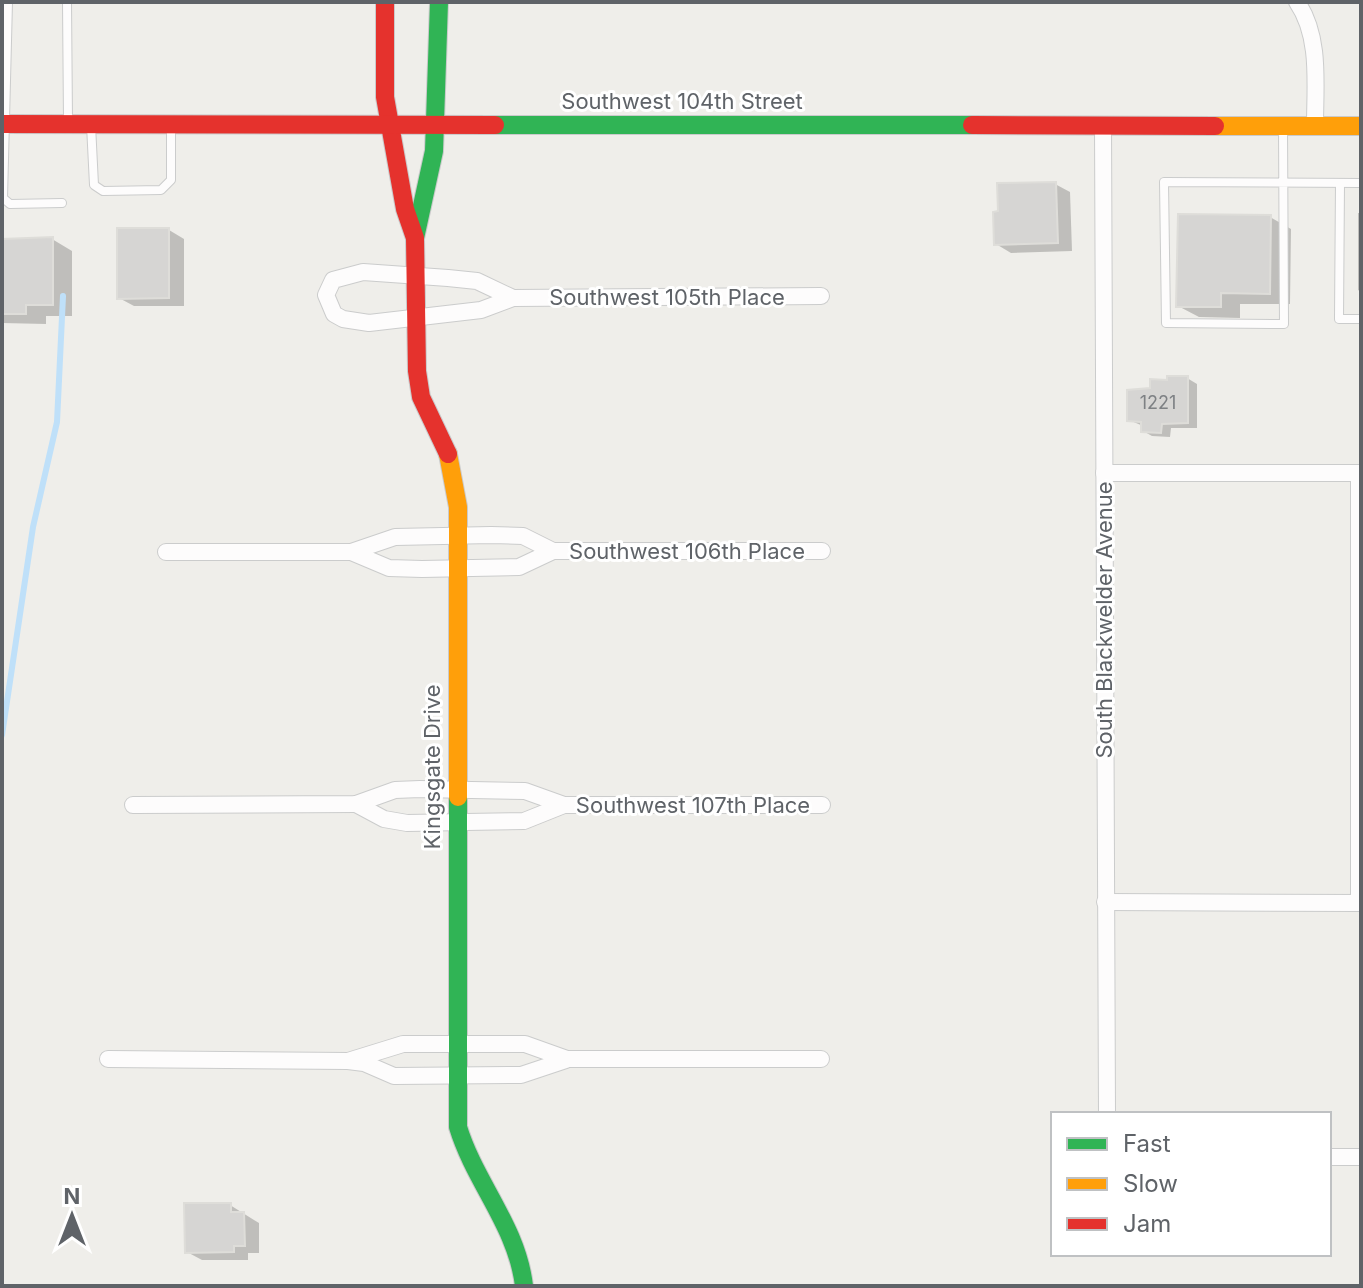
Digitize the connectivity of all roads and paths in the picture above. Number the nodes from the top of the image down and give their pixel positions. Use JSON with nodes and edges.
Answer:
{"nodes":[{"id":1,"x":8,"y":2,"type":"edge"},
{"id":2,"x":67,"y":2,"type":"edge"},
{"id":3,"x":385,"y":2,"type":"edge"},
{"id":4,"x":439,"y":2,"type":"edge"},
{"id":5,"x":1297,"y":2,"type":"edge"},
{"id":6,"x":4,"y":124,"type":"edge"},
{"id":7,"x":68,"y":124,"type":"junction"},
{"id":8,"x":91,"y":124,"type":"junction"},
{"id":9,"x":171,"y":124,"type":"junction"},
{"id":10,"x":390,"y":124,"type":"junction"},
{"id":11,"x":436,"y":124,"type":"junction"},
{"id":12,"x":1103,"y":125,"type":"junction"},
{"id":13,"x":1283,"y":125,"type":"junction"},
{"id":14,"x":1315,"y":125,"type":"junction"},
{"id":15,"x":1361,"y":126,"type":"edge"},
{"id":16,"x":1284,"y":183,"type":"junction"},
{"id":17,"x":1340,"y":183,"type":"junction"},
{"id":18,"x":1361,"y":183,"type":"edge"},
{"id":19,"x":62,"y":203,"type":"dead end"},
{"id":20,"x":415,"y":238,"type":"junction"},
{"id":21,"x":415,"y":275,"type":"junction"},
{"id":22,"x":821,"y":296,"type":"dead end"},
{"id":23,"x":513,"y":298,"type":"junction"},
{"id":24,"x":415,"y":316,"type":"junction"},
{"id":25,"x":1361,"y":319,"type":"edge"},
{"id":26,"x":1104,"y":473,"type":"junction"},
{"id":27,"x":1359,"y":473,"type":"edge"},
{"id":28,"x":457,"y":536,"type":"junction"},
{"id":29,"x":553,"y":551,"type":"junction"},
{"id":30,"x":822,"y":551,"type":"dead end"},
{"id":31,"x":166,"y":552,"type":"dead end"},
{"id":32,"x":351,"y":552,"type":"junction"},
{"id":33,"x":456,"y":568,"type":"junction"},
{"id":34,"x":456,"y":789,"type":"junction"},
{"id":35,"x":356,"y":804,"type":"junction"},
{"id":36,"x":133,"y":805,"type":"dead end"},
{"id":37,"x":564,"y":805,"type":"junction"},
{"id":38,"x":822,"y":805,"type":"dead end"},
{"id":39,"x":457,"y":822,"type":"junction"},
{"id":40,"x":1105,"y":902,"type":"junction"},
{"id":41,"x":1360,"y":903,"type":"edge"},
{"id":42,"x":457,"y":1044,"type":"junction"},
{"id":43,"x":108,"y":1059,"type":"dead end"},
{"id":44,"x":567,"y":1059,"type":"junction"},
{"id":45,"x":821,"y":1059,"type":"dead end"},
{"id":46,"x":348,"y":1061,"type":"junction"},
{"id":47,"x":457,"y":1076,"type":"junction"},
{"id":48,"x":1107,"y":1112,"type":"edge"},
{"id":49,"x":1331,"y":1157,"type":"edge"},
{"id":50,"x":1361,"y":1157,"type":"edge"},
{"id":51,"x":524,"y":1286,"type":"edge"}],
"edges":[{"from":1,"to":6,"type":"lane"},
{"from":2,"to":7,"type":"lane"},
{"from":3,"to":10,"type":"street","name":"Kingsgate Drive"},
{"from":4,"to":11,"type":"street","name":"Kingsgate Drive"},
{"from":5,"to":14,"type":"street"},
{"from":6,"to":7,"type":"street","name":"Southwest 104th Street"},
{"from":6,"to":19,"type":"lane"},
{"from":7,"to":8,"type":"street","name":"Southwest 104th Street"},
{"from":8,"to":9,"type":"street","name":"Southwest 104th Street"},
{"from":8,"to":9,"type":"lane"},
{"from":9,"to":10,"type":"street","name":"Southwest 104th Street"},
{"from":10,"to":11,"type":"street","name":"Southwest 104th Street"},
{"from":10,"to":20,"type":"street","name":"Kingsgate Drive"},
{"from":11,"to":12,"type":"street","name":"Southwest 104th Street"},
{"from":11,"to":20,"type":"street","name":"Kingsgate Drive"},
{"from":12,"to":13,"type":"street","name":"Southwest 104th Street"},
{"from":12,"to":26,"type":"street","name":"South Blackwelder Avenue"},
{"from":13,"to":14,"type":"street","name":"Southwest 104th Street"},
{"from":13,"to":16,"type":"lane"},
{"from":14,"to":15,"type":"street","name":"Southwest 104th Street"},
{"from":16,"to":16,"type":"lane"},
{"from":16,"to":17,"type":"lane"},
{"from":17,"to":18,"type":"lane"},
{"from":17,"to":25,"type":"lane"},
{"from":20,"to":21,"type":"street","name":"Kingsgate Drive"},
{"from":21,"to":23,"type":"street","name":"Southwest 105th Place"},
{"from":21,"to":24,"type":"street","name":"Kingsgate Drive"},
{"from":21,"to":24,"type":"street","name":"Southwest 105th Place"},
{"from":22,"to":23,"type":"street","name":"Southwest 105th Place"},
{"from":23,"to":24,"type":"street","name":"Southwest 105th Place"},
{"from":24,"to":28,"type":"street","name":"Kingsgate Drive"},
{"from":26,"to":27,"type":"street"},
{"from":26,"to":40,"type":"street","name":"South Blackwelder Avenue"},
{"from":27,"to":41,"type":"street"},
{"from":28,"to":29,"type":"street","name":"Southwest 106th Place"},
{"from":28,"to":32,"type":"street","name":"Southwest 106th Place"},
{"from":28,"to":33,"type":"street","name":"Kingsgate Drive"},
{"from":29,"to":30,"type":"street","name":"Southwest 106th Place"},
{"from":29,"to":33,"type":"street","name":"Southwest 106th Place"},
{"from":31,"to":32,"type":"street","name":"Southwest 106th Place"},
{"from":32,"to":33,"type":"street","name":"Southwest 106th Place"},
{"from":33,"to":34,"type":"street","name":"Kingsgate Drive"},
{"from":34,"to":35,"type":"street","name":"Southwest 107th Place"},
{"from":34,"to":37,"type":"street","name":"Southwest 107th Place"},
{"from":34,"to":39,"type":"street","name":"Kingsgate Drive"},
{"from":35,"to":36,"type":"street","name":"Southwest 107th Place"},
{"from":35,"to":39,"type":"street","name":"Southwest 107th Place"},
{"from":37,"to":38,"type":"street","name":"Southwest 107th Place"},
{"from":37,"to":39,"type":"street","name":"Southwest 107th Place"},
{"from":39,"to":42,"type":"street","name":"Kingsgate Drive"},
{"from":40,"to":41,"type":"street"},
{"from":40,"to":48,"type":"street","name":"South Blackwelder Avenue"},
{"from":42,"to":44,"type":"street"},
{"from":42,"to":46,"type":"street"},
{"from":42,"to":47,"type":"street","name":"Kingsgate Drive"},
{"from":43,"to":46,"type":"street"},
{"from":44,"to":45,"type":"street"},
{"from":44,"to":47,"type":"street"},
{"from":46,"to":47,"type":"street"},
{"from":47,"to":51,"type":"street","name":"Kingsgate Drive"},
{"from":49,"to":50,"type":"street"}]}
